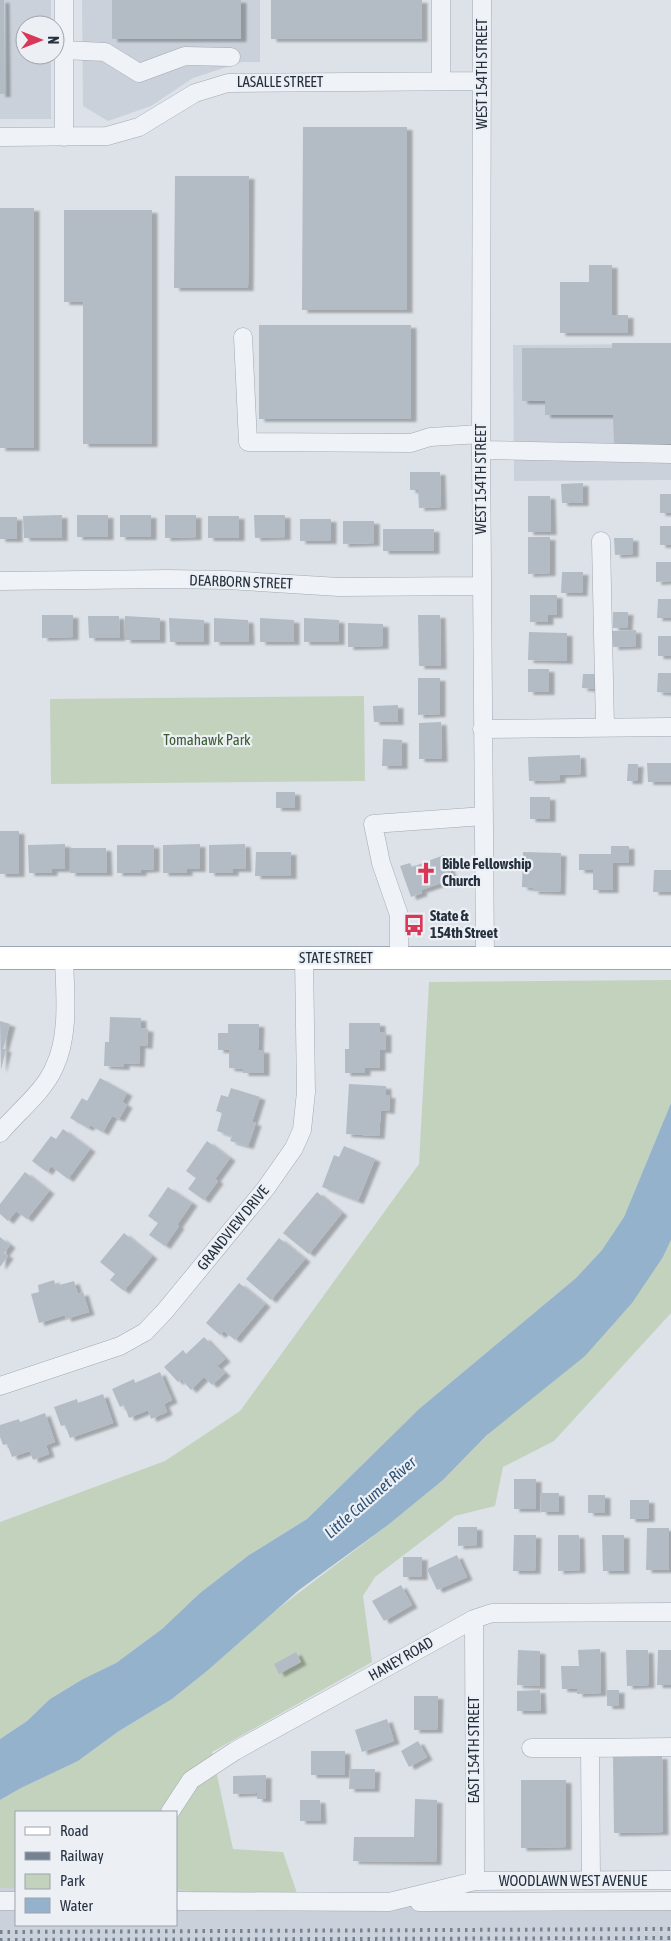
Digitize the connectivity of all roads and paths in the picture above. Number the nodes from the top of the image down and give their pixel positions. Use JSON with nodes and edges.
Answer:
{"nodes":[{"id":1,"x":64,"y":0,"type":"edge"},
{"id":2,"x":441,"y":0,"type":"edge"},
{"id":3,"x":482,"y":0,"type":"edge"},
{"id":4,"x":64,"y":15,"type":"edge"},
{"id":5,"x":65,"y":50,"type":"edge"},
{"id":6,"x":231,"y":57,"type":"dead end"},
{"id":7,"x":64,"y":65,"type":"edge"},
{"id":8,"x":441,"y":81,"type":"junction"},
{"id":9,"x":482,"y":81,"type":"junction"},
{"id":10,"x":0,"y":137,"type":"edge"},
{"id":11,"x":64,"y":137,"type":"junction"},
{"id":12,"x":243,"y":337,"type":"dead end"},
{"id":13,"x":481,"y":442,"type":"junction"},
{"id":14,"x":671,"y":454,"type":"edge"},
{"id":15,"x":601,"y":541,"type":"dead end"},
{"id":16,"x":0,"y":581,"type":"edge"},
{"id":17,"x":482,"y":586,"type":"junction"},
{"id":18,"x":605,"y":727,"type":"junction"},
{"id":19,"x":671,"y":727,"type":"edge"},
{"id":20,"x":482,"y":728,"type":"junction"},
{"id":21,"x":484,"y":816,"type":"junction"},
{"id":22,"x":0,"y":958,"type":"edge"},
{"id":23,"x":64,"y":958,"type":"junction"},
{"id":24,"x":304,"y":958,"type":"junction"},
{"id":25,"x":399,"y":958,"type":"junction"},
{"id":26,"x":485,"y":958,"type":"junction"},
{"id":27,"x":671,"y":958,"type":"edge"},
{"id":28,"x":0,"y":1133,"type":"edge"},
{"id":29,"x":0,"y":1386,"type":"edge"},
{"id":30,"x":671,"y":1612,"type":"edge"},
{"id":31,"x":474,"y":1619,"type":"junction"},
{"id":32,"x":671,"y":1747,"type":"edge"},
{"id":33,"x":531,"y":1748,"type":"dead end"},
{"id":34,"x":590,"y":1748,"type":"junction"},
{"id":35,"x":171,"y":1811,"type":"edge"},
{"id":36,"x":591,"y":1880,"type":"junction"},
{"id":37,"x":671,"y":1880,"type":"edge"},
{"id":38,"x":475,"y":1881,"type":"junction"},
{"id":39,"x":178,"y":1900,"type":"edge"},
{"id":40,"x":0,"y":1901,"type":"edge"},
{"id":41,"x":15,"y":1901,"type":"edge"},
{"id":42,"x":671,"y":1901,"type":"edge"},
{"id":43,"x":389,"y":1902,"type":"junction"}],
"edges":[{"from":1,"to":4,"type":"street"},
{"from":2,"to":8,"type":"street"},
{"from":3,"to":9,"type":"street","name":"WEST 154TH STREET"},
{"from":5,"to":6,"type":"street"},
{"from":7,"to":11,"type":"street"},
{"from":8,"to":9,"type":"street","name":"LASALLE STREET"},
{"from":8,"to":11,"type":"street","name":"LASALLE STREET"},
{"from":9,"to":13,"type":"street","name":"WEST 154TH STREET"},
{"from":10,"to":11,"type":"street","name":"LASALLE STREET"},
{"from":12,"to":13,"type":"street"},
{"from":13,"to":14,"type":"street"},
{"from":13,"to":17,"type":"street","name":"WEST 154TH STREET"},
{"from":15,"to":18,"type":"street"},
{"from":16,"to":17,"type":"street","name":"DEARBORN STREET"},
{"from":17,"to":20,"type":"street","name":"WEST 154TH STREET"},
{"from":18,"to":19,"type":"street"},
{"from":18,"to":20,"type":"street"},
{"from":20,"to":21,"type":"street","name":"WEST 154TH STREET"},
{"from":21,"to":25,"type":"street"},
{"from":21,"to":26,"type":"street","name":"WEST 154TH STREET"},
{"from":22,"to":23,"type":"main road","name":"STATE STREET"},
{"from":23,"to":24,"type":"main road","name":"STATE STREET"},
{"from":23,"to":28,"type":"street"},
{"from":24,"to":25,"type":"main road","name":"STATE STREET"},
{"from":24,"to":29,"type":"street","name":"GRANDVIEW DRIVE"},
{"from":25,"to":26,"type":"main road","name":"STATE STREET"},
{"from":26,"to":27,"type":"main road","name":"STATE STREET"},
{"from":30,"to":31,"type":"street","name":"HANEY ROAD"},
{"from":31,"to":35,"type":"street","name":"HANEY ROAD"},
{"from":31,"to":38,"type":"street","name":"EAST 154TH STREET"},
{"from":32,"to":34,"type":"street"},
{"from":33,"to":34,"type":"street"},
{"from":34,"to":36,"type":"street"},
{"from":36,"to":37,"type":"street","name":"WOODLAWN WEST AVENUE"},
{"from":36,"to":38,"type":"street","name":"WOODLAWN WEST AVENUE"},
{"from":38,"to":43,"type":"street","name":"WOODLAWN WEST AVENUE"},
{"from":39,"to":43,"type":"street"},
{"from":40,"to":41,"type":"street"},
{"from":42,"to":43,"type":"street"}]}
